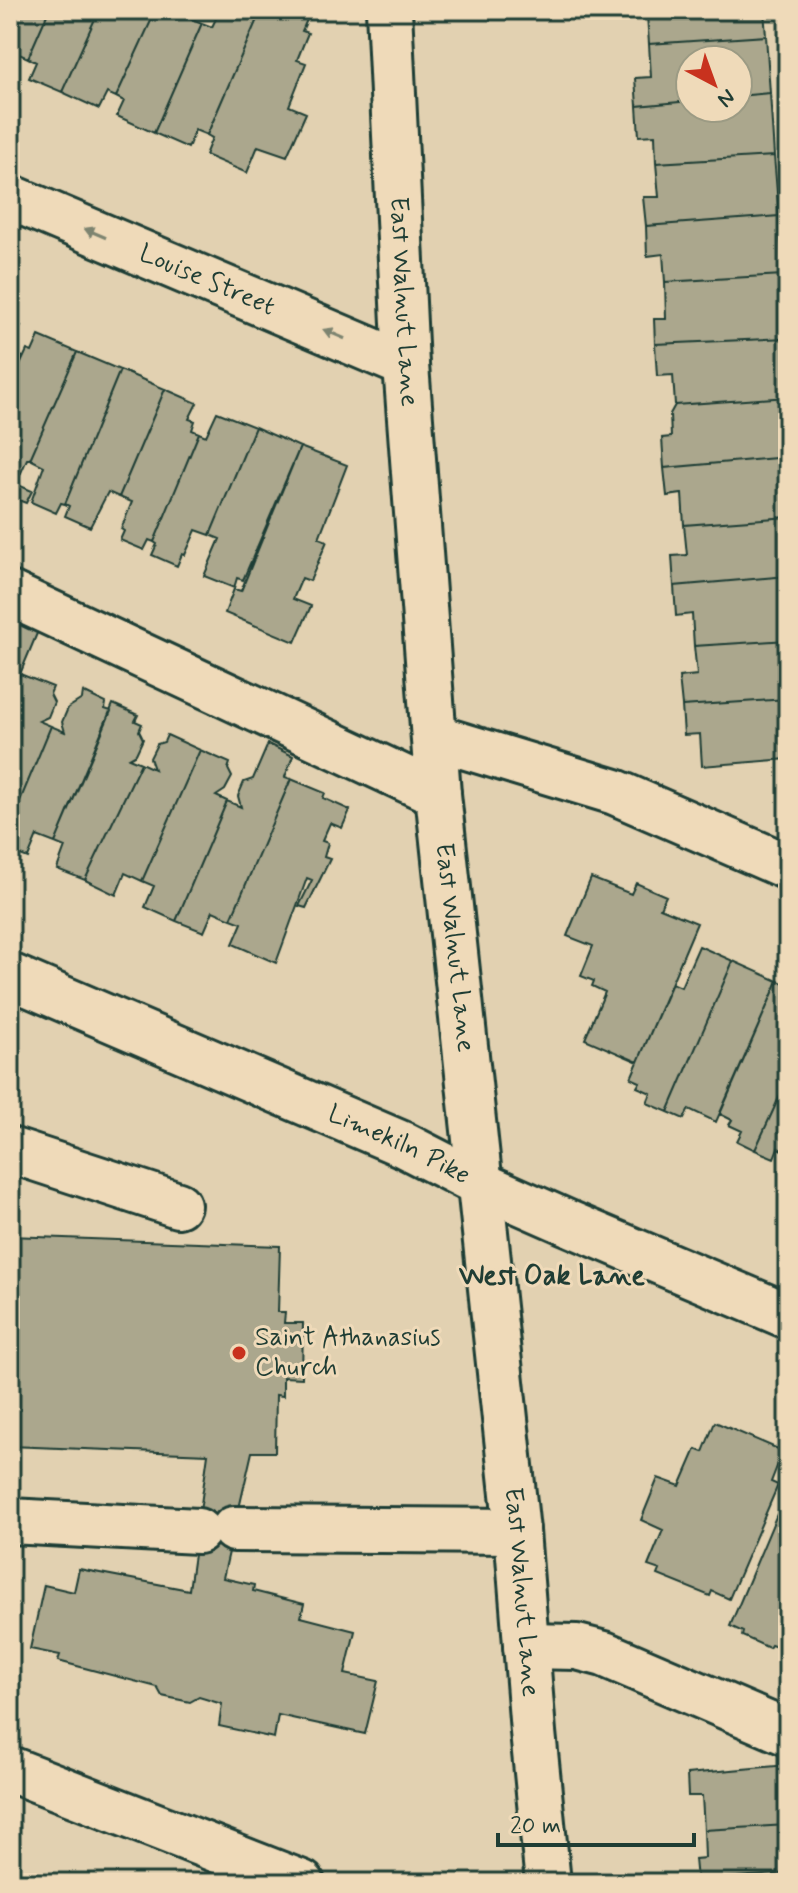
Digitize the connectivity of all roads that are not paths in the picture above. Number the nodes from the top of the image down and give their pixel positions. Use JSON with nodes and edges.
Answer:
{"nodes":[{"id":1,"x":389,"y":10,"type":"edge"},
{"id":2,"x":10,"y":197,"type":"edge"},
{"id":3,"x":406,"y":365,"type":"junction"},
{"id":4,"x":10,"y":594,"type":"edge"},
{"id":5,"x":434,"y":737,"type":"junction"},
{"id":6,"x":438,"y":794,"type":"junction"},
{"id":7,"x":788,"y":867,"type":"edge"},
{"id":8,"x":10,"y":976,"type":"edge"},
{"id":9,"x":10,"y":1150,"type":"edge"},
{"id":10,"x":480,"y":1184,"type":"junction"},
{"id":11,"x":178,"y":1205,"type":"dead end"},
{"id":12,"x":788,"y":1316,"type":"edge"},
{"id":13,"x":10,"y":1521,"type":"edge"},
{"id":14,"x":517,"y":1531,"type":"junction"},
{"id":15,"x":526,"y":1646,"type":"junction"},
{"id":16,"x":788,"y":1733,"type":"edge"},
{"id":17,"x":10,"y":1769,"type":"edge"},
{"id":18,"x":302,"y":1883,"type":"edge"},
{"id":19,"x":548,"y":1883,"type":"edge"}],
"edges":[{"from":1,"to":3,"type":"street","name":"East Walnut Lane"},
{"from":3,"to":2,"type":"street","name":"Louise Street","one_way":true},
{"from":3,"to":5,"type":"street","name":"East Walnut Lane"},
{"from":4,"to":6,"type":"street"},
{"from":5,"to":6,"type":"street","name":"East Walnut Lane"},
{"from":5,"to":7,"type":"street"},
{"from":6,"to":10,"type":"street","name":"East Walnut Lane"},
{"from":8,"to":10,"type":"street","name":"Limekiln Pike"},
{"from":9,"to":11,"type":"street"},
{"from":10,"to":12,"type":"street","name":"Limekiln Pike"},
{"from":10,"to":14,"type":"street","name":"East Walnut Lane"},
{"from":13,"to":14,"type":"street"},
{"from":14,"to":15,"type":"street","name":"East Walnut Lane"},
{"from":15,"to":16,"type":"street"},
{"from":15,"to":19,"type":"street","name":"East Walnut Lane"},
{"from":17,"to":18,"type":"street"}]}
